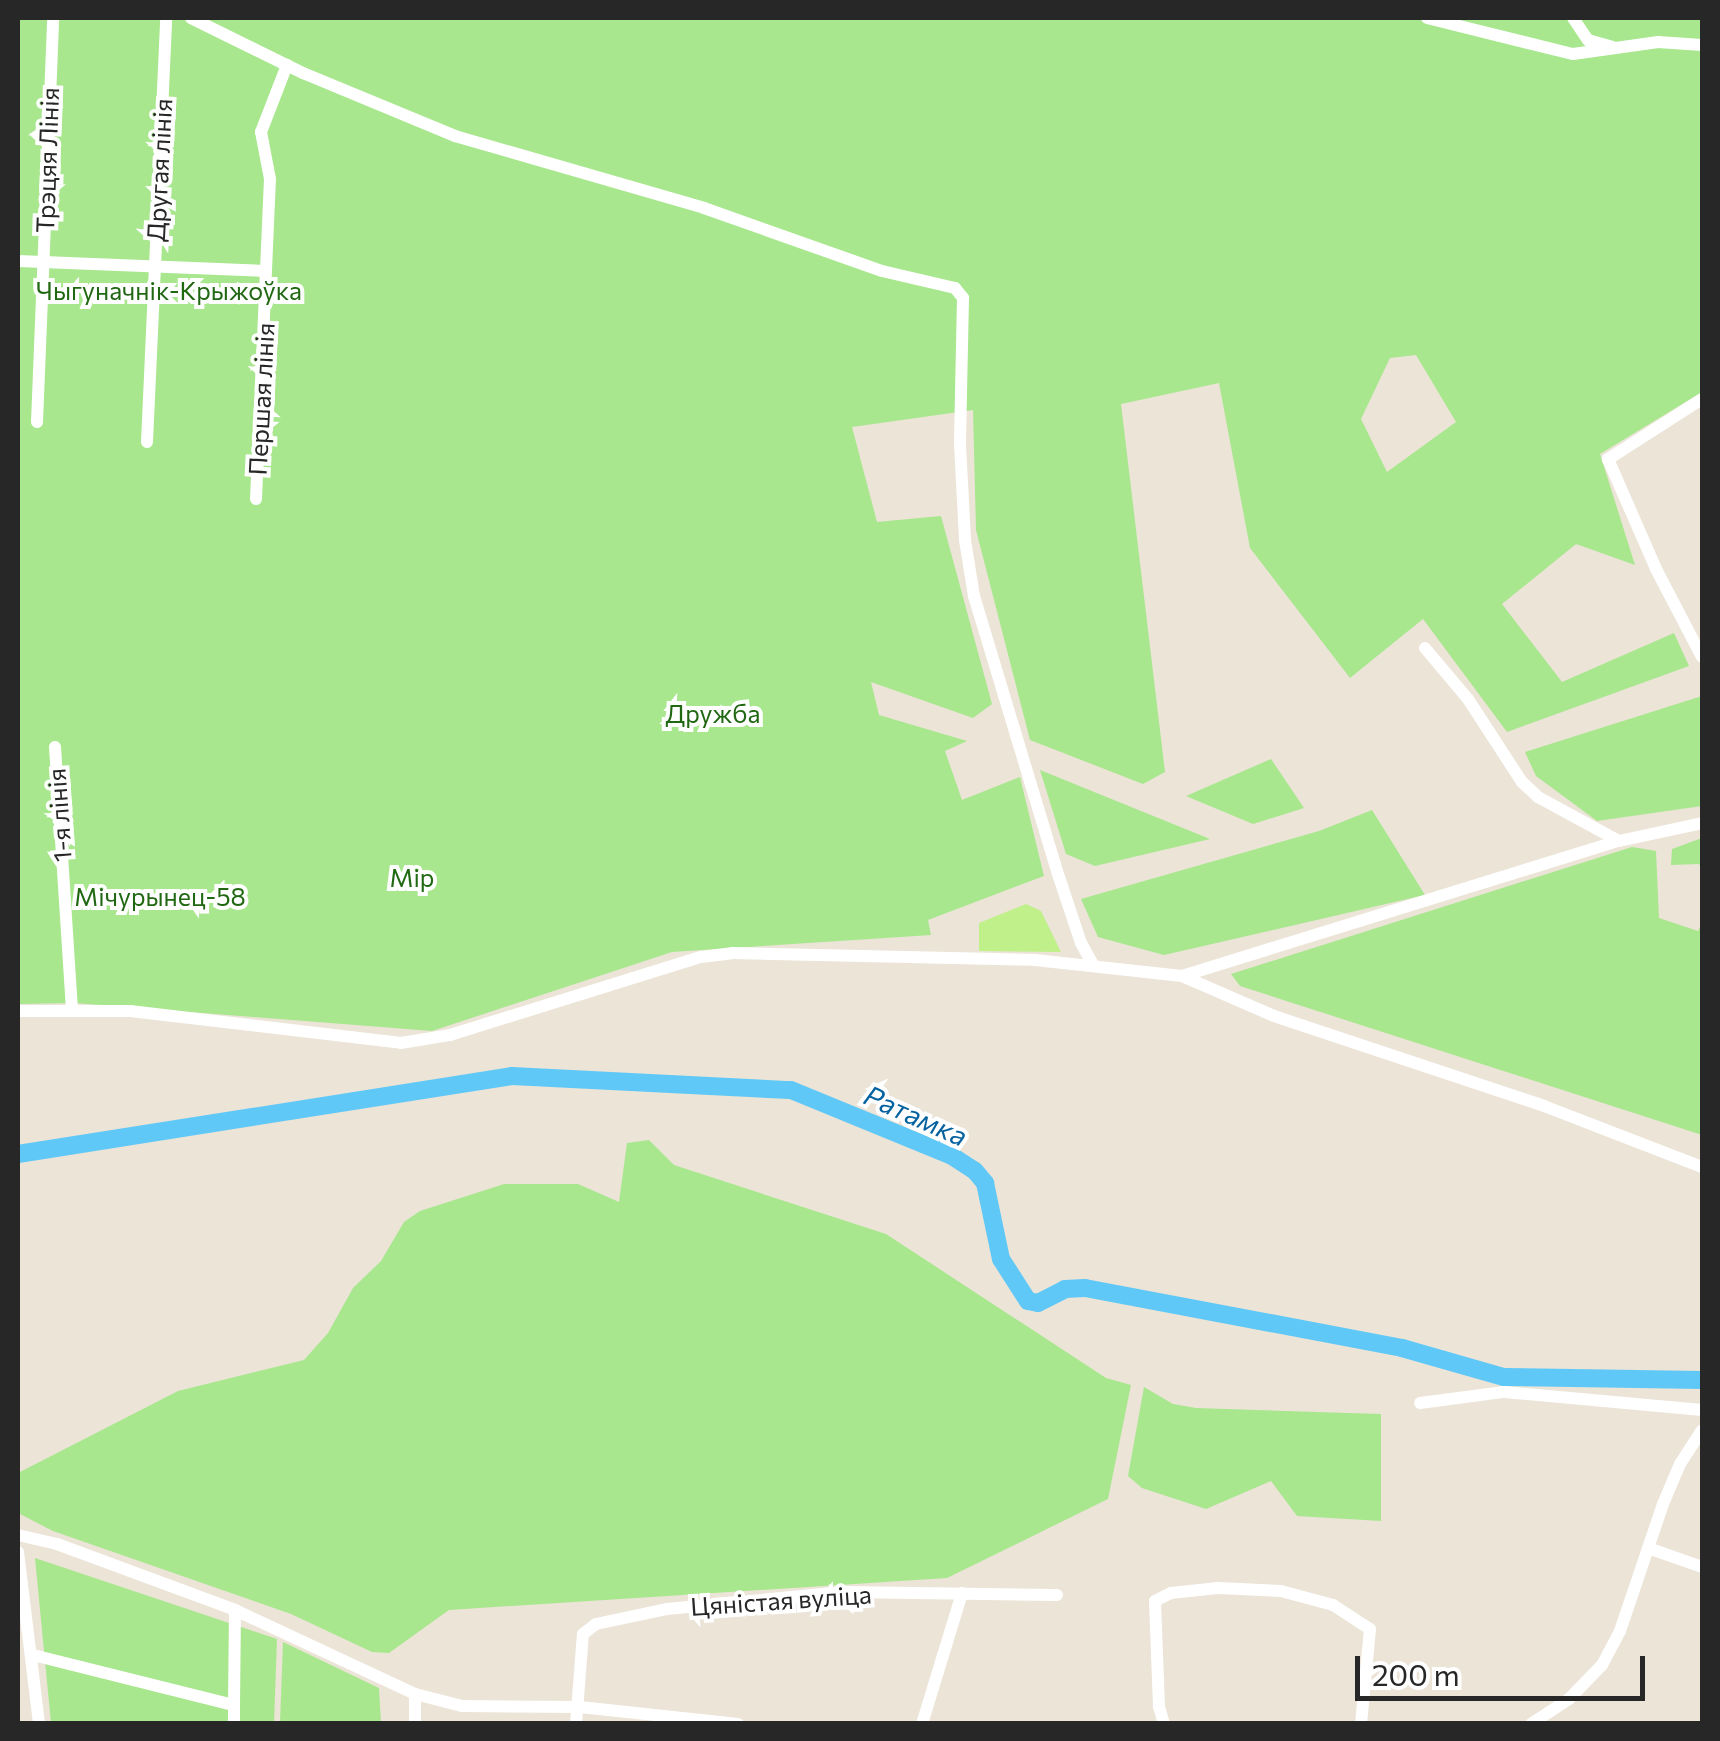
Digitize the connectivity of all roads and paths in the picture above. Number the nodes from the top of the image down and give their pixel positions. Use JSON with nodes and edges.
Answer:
{"nodes":[{"id":1,"x":53,"y":18,"type":"edge"},
{"id":2,"x":166,"y":18,"type":"edge"},
{"id":3,"x":191,"y":18,"type":"edge"},
{"id":4,"x":1427,"y":18,"type":"edge"},
{"id":5,"x":1573,"y":18,"type":"edge"},
{"id":6,"x":1702,"y":45,"type":"edge"},
{"id":7,"x":1620,"y":48,"type":"junction"},
{"id":8,"x":287,"y":65,"type":"junction"},
{"id":9,"x":18,"y":261,"type":"edge"},
{"id":10,"x":42,"y":263,"type":"junction"},
{"id":11,"x":154,"y":267,"type":"junction"},
{"id":12,"x":266,"y":270,"type":"junction"},
{"id":13,"x":1702,"y":399,"type":"edge"},
{"id":14,"x":37,"y":422,"type":"dead end"},
{"id":15,"x":147,"y":442,"type":"dead end"},
{"id":16,"x":256,"y":498,"type":"dead end"},
{"id":17,"x":1425,"y":648,"type":"dead end"},
{"id":18,"x":1702,"y":657,"type":"edge"},
{"id":19,"x":55,"y":747,"type":"dead end"},
{"id":20,"x":1702,"y":823,"type":"edge"},
{"id":21,"x":1619,"y":841,"type":"junction"},
{"id":22,"x":1094,"y":966,"type":"junction"},
{"id":23,"x":1182,"y":976,"type":"junction"},
{"id":24,"x":72,"y":1005,"type":"junction"},
{"id":25,"x":18,"y":1010,"type":"edge"},
{"id":26,"x":1702,"y":1168,"type":"edge"},
{"id":27,"x":1420,"y":1403,"type":"dead end"},
{"id":28,"x":1702,"y":1410,"type":"edge"},
{"id":29,"x":1702,"y":1430,"type":"edge"},
{"id":30,"x":18,"y":1535,"type":"edge"},
{"id":31,"x":1648,"y":1548,"type":"junction"},
{"id":32,"x":18,"y":1552,"type":"edge"},
{"id":33,"x":1702,"y":1567,"type":"edge"},
{"id":34,"x":962,"y":1593,"type":"junction"},
{"id":35,"x":1057,"y":1595,"type":"dead end"},
{"id":36,"x":235,"y":1610,"type":"junction"},
{"id":37,"x":33,"y":1656,"type":"junction"},
{"id":38,"x":415,"y":1694,"type":"junction"},
{"id":39,"x":234,"y":1705,"type":"junction"},
{"id":40,"x":580,"y":1708,"type":"junction"},
{"id":41,"x":39,"y":1724,"type":"edge"},
{"id":42,"x":234,"y":1724,"type":"edge"},
{"id":43,"x":415,"y":1724,"type":"edge"},
{"id":44,"x":576,"y":1724,"type":"edge"},
{"id":45,"x":738,"y":1724,"type":"edge"},
{"id":46,"x":922,"y":1724,"type":"edge"},
{"id":47,"x":1164,"y":1724,"type":"edge"},
{"id":48,"x":1362,"y":1724,"type":"edge"},
{"id":49,"x":1531,"y":1724,"type":"edge"}],
"edges":[{"from":1,"to":10,"type":"street","name":"Трэцяя Лінія"},
{"from":2,"to":11,"type":"street","name":"Другая лінія"},
{"from":3,"to":8,"type":"street"},
{"from":4,"to":7,"type":"street"},
{"from":5,"to":7,"type":"street"},
{"from":6,"to":7,"type":"street"},
{"from":8,"to":12,"type":"street","name":"Першая лінія"},
{"from":8,"to":22,"type":"street"},
{"from":9,"to":10,"type":"street"},
{"from":10,"to":11,"type":"street"},
{"from":10,"to":14,"type":"street","name":"Трэцяя Лінія"},
{"from":11,"to":12,"type":"street"},
{"from":11,"to":15,"type":"street","name":"Другая лінія"},
{"from":12,"to":16,"type":"street","name":"Першая лінія"},
{"from":13,"to":18,"type":"street"},
{"from":17,"to":21,"type":"street"},
{"from":19,"to":24,"type":"street","name":"1-я лінія"},
{"from":20,"to":21,"type":"street"},
{"from":21,"to":23,"type":"street"},
{"from":22,"to":23,"type":"street"},
{"from":22,"to":24,"type":"street"},
{"from":23,"to":26,"type":"street"},
{"from":24,"to":25,"type":"street"},
{"from":27,"to":28,"type":"street"},
{"from":29,"to":31,"type":"street"},
{"from":30,"to":36,"type":"street"},
{"from":31,"to":33,"type":"street"},
{"from":31,"to":49,"type":"street"},
{"from":32,"to":37,"type":"street"},
{"from":34,"to":35,"type":"street","name":"Цяністая вуліца"},
{"from":34,"to":40,"type":"street","name":"Цяністая вуліца"},
{"from":34,"to":46,"type":"street"},
{"from":36,"to":38,"type":"street"},
{"from":36,"to":39,"type":"street"},
{"from":37,"to":39,"type":"street"},
{"from":37,"to":41,"type":"street"},
{"from":38,"to":40,"type":"street"},
{"from":38,"to":43,"type":"street"},
{"from":39,"to":42,"type":"street"},
{"from":40,"to":44,"type":"street"},
{"from":40,"to":45,"type":"street"},
{"from":47,"to":48,"type":"street"}]}
